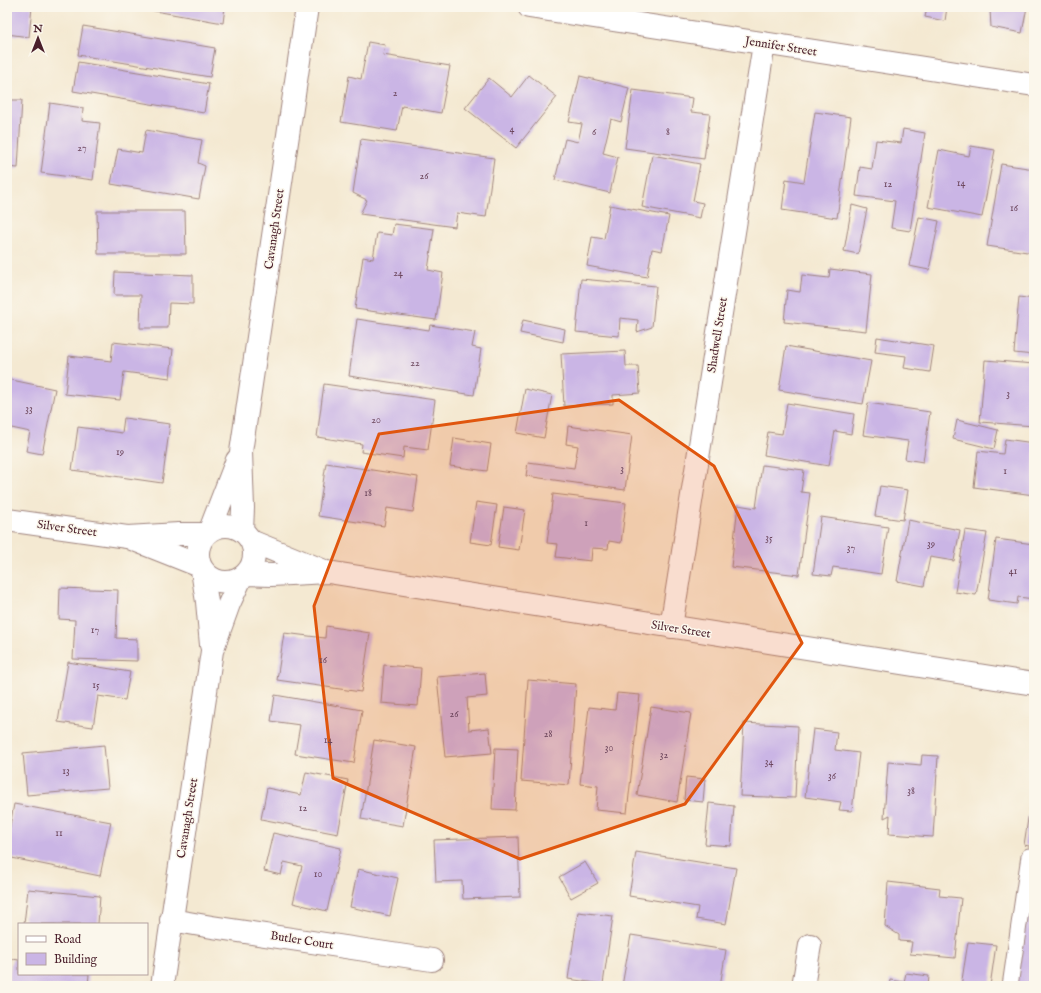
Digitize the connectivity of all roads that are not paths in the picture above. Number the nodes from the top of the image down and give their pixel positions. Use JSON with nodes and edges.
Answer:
{"nodes":[{"id":1,"x":307,"y":7,"type":"edge"},
{"id":2,"x":529,"y":7,"type":"edge"},
{"id":3,"x":764,"y":44,"type":"junction"},
{"id":4,"x":1034,"y":85,"type":"edge"},
{"id":5,"x":241,"y":452,"type":"junction"},
{"id":6,"x":7,"y":520,"type":"edge"},
{"id":7,"x":208,"y":532,"type":"junction"},
{"id":8,"x":246,"y":536,"type":"junction"},
{"id":9,"x":127,"y":537,"type":"junction"},
{"id":10,"x":201,"y":568,"type":"junction"},
{"id":11,"x":328,"y":572,"type":"junction"},
{"id":12,"x":244,"y":576,"type":"junction"},
{"id":13,"x":671,"y":627,"type":"junction"},
{"id":14,"x":212,"y":651,"type":"junction"},
{"id":15,"x":1034,"y":684,"type":"edge"},
{"id":16,"x":1034,"y":856,"type":"edge"},
{"id":17,"x":171,"y":920,"type":"junction"},
{"id":18,"x":810,"y":945,"type":"dead end"},
{"id":19,"x":432,"y":960,"type":"dead end"},
{"id":20,"x":162,"y":986,"type":"edge"},
{"id":21,"x":804,"y":986,"type":"edge"},
{"id":22,"x":1010,"y":986,"type":"edge"}],
"edges":[{"from":1,"to":5,"type":"street","name":"Cavanagh Street"},
{"from":2,"to":3,"type":"street","name":"Jennifer Street"},
{"from":3,"to":4,"type":"street","name":"Jennifer Street"},
{"from":3,"to":13,"type":"street","name":"Shadwell Street"},
{"from":5,"to":7,"type":"street","name":"Cavanagh Street"},
{"from":5,"to":8,"type":"street","name":"Cavanagh Street"},
{"from":6,"to":9,"type":"street","name":"Silver Street"},
{"from":7,"to":8,"type":"street"},
{"from":7,"to":9,"type":"street","name":"Silver Street"},
{"from":7,"to":10,"type":"street"},
{"from":8,"to":11,"type":"street","name":"Silver Street"},
{"from":8,"to":12,"type":"street"},
{"from":9,"to":10,"type":"street","name":"Silver Street"},
{"from":10,"to":12,"type":"street"},
{"from":10,"to":14,"type":"street","name":"Cavanagh Street"},
{"from":11,"to":12,"type":"street","name":"Silver Street"},
{"from":11,"to":13,"type":"street","name":"Silver Street"},
{"from":12,"to":14,"type":"street","name":"Cavanagh Street"},
{"from":13,"to":15,"type":"street","name":"Silver Street"},
{"from":14,"to":17,"type":"street","name":"Cavanagh Street"},
{"from":16,"to":22,"type":"lane"},
{"from":17,"to":19,"type":"street","name":"Butler Court"},
{"from":17,"to":20,"type":"street","name":"Cavanagh Street"},
{"from":18,"to":21,"type":"street"}]}
